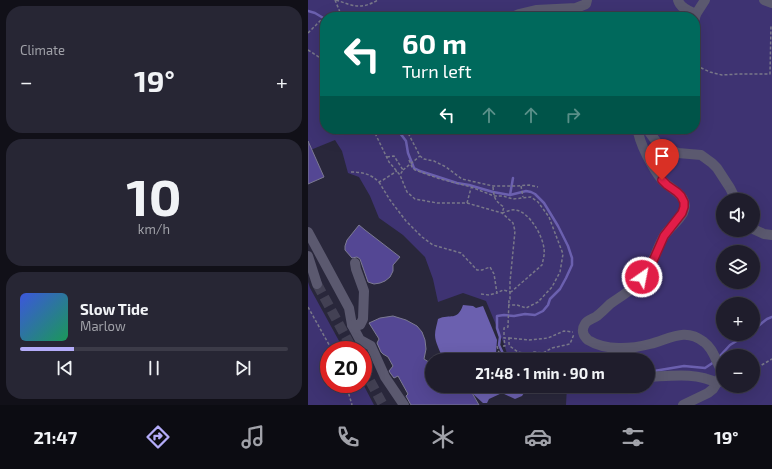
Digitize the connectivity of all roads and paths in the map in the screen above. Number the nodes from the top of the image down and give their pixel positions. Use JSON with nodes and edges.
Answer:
{"nodes":[{"id":1,"x":336,"y":0,"type":"edge"},
{"id":2,"x":378,"y":0,"type":"edge"},
{"id":3,"x":587,"y":0,"type":"edge"},
{"id":4,"x":678,"y":0,"type":"edge"},
{"id":5,"x":705,"y":0,"type":"edge"},
{"id":6,"x":764,"y":0,"type":"edge"},
{"id":7,"x":772,"y":3,"type":"edge"},
{"id":8,"x":340,"y":12,"type":"edge"},
{"id":9,"x":528,"y":12,"type":"edge"},
{"id":10,"x":689,"y":12,"type":"edge"},
{"id":11,"x":698,"y":12,"type":"edge"},
{"id":12,"x":320,"y":21,"type":"edge"},
{"id":13,"x":772,"y":25,"type":"edge"},
{"id":14,"x":308,"y":33,"type":"edge"},
{"id":15,"x":308,"y":50,"type":"edge"},
{"id":16,"x":320,"y":58,"type":"edge"},
{"id":17,"x":700,"y":67,"type":"edge"},
{"id":18,"x":771,"y":74,"type":"edge"},
{"id":19,"x":376,"y":134,"type":"edge"},
{"id":20,"x":409,"y":134,"type":"edge"},
{"id":21,"x":639,"y":134,"type":"edge"},
{"id":22,"x":651,"y":134,"type":"edge"},
{"id":23,"x":420,"y":156,"type":"junction"},
{"id":24,"x":387,"y":157,"type":"junction"},
{"id":25,"x":409,"y":160,"type":"dead end"},
{"id":26,"x":404,"y":169,"type":"junction"},
{"id":27,"x":397,"y":171,"type":"junction"},
{"id":28,"x":351,"y":172,"type":"dead end"},
{"id":29,"x":400,"y":175,"type":"junction"},
{"id":30,"x":379,"y":182,"type":"junction"},
{"id":31,"x":493,"y":186,"type":"junction"},
{"id":32,"x":521,"y":186,"type":"junction"},
{"id":33,"x":471,"y":187,"type":"junction"},
{"id":34,"x":538,"y":187,"type":"dead end"},
{"id":35,"x":732,"y":193,"type":"edge"},
{"id":36,"x":494,"y":196,"type":"junction"},
{"id":37,"x":523,"y":197,"type":"junction"},
{"id":38,"x":467,"y":203,"type":"junction"},
{"id":39,"x":502,"y":213,"type":"junction"},
{"id":40,"x":308,"y":232,"type":"edge"},
{"id":41,"x":760,"y":232,"type":"edge"},
{"id":42,"x":772,"y":235,"type":"edge"},
{"id":43,"x":308,"y":256,"type":"edge"},
{"id":44,"x":355,"y":263,"type":"dead end"},
{"id":45,"x":317,"y":284,"type":"tunnel mouth"},
{"id":46,"x":511,"y":292,"type":"junction"},
{"id":47,"x":497,"y":293,"type":"junction"},
{"id":48,"x":481,"y":294,"type":"dead end"},
{"id":49,"x":508,"y":306,"type":"junction"},
{"id":50,"x":308,"y":307,"type":"edge"},
{"id":51,"x":352,"y":325,"type":"junction"},
{"id":52,"x":578,"y":332,"type":"junction"},
{"id":53,"x":504,"y":338,"type":"junction"},
{"id":54,"x":509,"y":338,"type":"junction"},
{"id":55,"x":327,"y":341,"type":"edge"},
{"id":56,"x":497,"y":346,"type":"dead end"},
{"id":57,"x":502,"y":346,"type":"dead end"},
{"id":58,"x":499,"y":353,"type":"edge"},
{"id":59,"x":772,"y":360,"type":"edge"},
{"id":60,"x":716,"y":361,"type":"edge"},
{"id":61,"x":760,"y":366,"type":"edge"},
{"id":62,"x":655,"y":377,"type":"edge"},
{"id":63,"x":716,"y":382,"type":"edge"},
{"id":64,"x":716,"y":384,"type":"edge"},
{"id":65,"x":349,"y":393,"type":"edge"},
{"id":66,"x":352,"y":405,"type":"edge"},
{"id":67,"x":404,"y":405,"type":"edge"},
{"id":68,"x":683,"y":405,"type":"edge"}],
"edges":[{"from":1,"to":2,"type":"path"},
{"from":1,"to":8,"type":"path"},
{"from":3,"to":9,"type":"street"},
{"from":4,"to":10,"type":"street"},
{"from":5,"to":11,"type":"street"},
{"from":6,"to":7,"type":"street"},
{"from":12,"to":14,"type":"path"},
{"from":13,"to":18,"type":"path"},
{"from":15,"to":16,"type":"path"},
{"from":17,"to":18,"type":"path"},
{"from":19,"to":24,"type":"path"},
{"from":20,"to":23,"type":"path"},
{"from":21,"to":52,"type":"street"},
{"from":22,"to":35,"type":"street"},
{"from":23,"to":26,"type":"path"},
{"from":23,"to":31,"type":"path"},
{"from":24,"to":26,"type":"path"},
{"from":24,"to":27,"type":"path"},
{"from":25,"to":33,"type":"path"},
{"from":26,"to":29,"type":"path"},
{"from":27,"to":29,"type":"path"},
{"from":27,"to":30,"type":"path"},
{"from":28,"to":30,"type":"path"},
{"from":29,"to":38,"type":"path"},
{"from":30,"to":47,"type":"path"},
{"from":31,"to":32,"type":"path"},
{"from":31,"to":36,"type":"path"},
{"from":32,"to":34,"type":"path"},
{"from":32,"to":37,"type":"path"},
{"from":33,"to":36,"type":"path"},
{"from":33,"to":38,"type":"path"},
{"from":36,"to":37,"type":"path"},
{"from":36,"to":39,"type":"path"},
{"from":37,"to":49,"type":"path"},
{"from":38,"to":39,"type":"path"},
{"from":39,"to":46,"type":"path"},
{"from":39,"to":46,"type":"path"},
{"from":40,"to":51,"type":"street"},
{"from":41,"to":42,"type":"street"},
{"from":43,"to":45,"type":"street"},
{"from":44,"to":51,"type":"street"},
{"from":46,"to":47,"type":"path"},
{"from":46,"to":49,"type":"path"},
{"from":47,"to":48,"type":"path"},
{"from":49,"to":53,"type":"path"},
{"from":50,"to":55,"type":"path"},
{"from":51,"to":67,"type":"street"},
{"from":52,"to":54,"type":"path"},
{"from":52,"to":54,"type":"path"},
{"from":52,"to":60,"type":"street"},
{"from":53,"to":54,"type":"path"},
{"from":53,"to":57,"type":"path"},
{"from":56,"to":58,"type":"path"},
{"from":59,"to":61,"type":"path"},
{"from":62,"to":63,"type":"street"},
{"from":64,"to":68,"type":"street"},
{"from":65,"to":66,"type":"path"}]}
